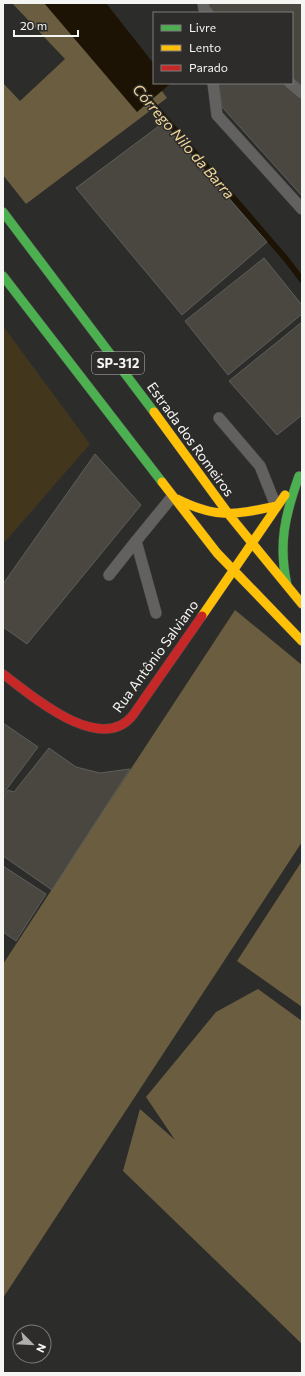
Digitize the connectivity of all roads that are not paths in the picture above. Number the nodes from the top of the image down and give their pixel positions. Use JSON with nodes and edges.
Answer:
{"nodes":[{"id":1,"x":213,"y":84,"type":"edge"},
{"id":2,"x":291,"y":84,"type":"edge"},
{"id":3,"x":302,"y":93,"type":"edge"},
{"id":4,"x":302,"y":209,"type":"edge"},
{"id":5,"x":3,"y":212,"type":"edge"},
{"id":6,"x":3,"y":276,"type":"edge"},
{"id":7,"x":219,"y":418,"type":"dead end"},
{"id":8,"x":300,"y":474,"type":"edge"},
{"id":9,"x":172,"y":497,"type":"junction"},
{"id":10,"x":276,"y":506,"type":"junction"},
{"id":11,"x":230,"y":516,"type":"junction"},
{"id":12,"x":136,"y":541,"type":"junction"},
{"id":13,"x":252,"y":543,"type":"junction"},
{"id":14,"x":233,"y":571,"type":"junction"},
{"id":15,"x":109,"y":575,"type":"dead end"},
{"id":16,"x":288,"y":588,"type":"junction"},
{"id":17,"x":302,"y":604,"type":"edge"},
{"id":18,"x":156,"y":614,"type":"dead end"},
{"id":19,"x":302,"y":641,"type":"edge"},
{"id":20,"x":3,"y":674,"type":"edge"}],
"edges":[{"from":1,"to":4,"type":"lane"},
{"from":2,"to":3,"type":"lane"},
{"from":5,"to":11,"type":"main road","name":"Estrada dos Romeiros","number":"SP-312"},
{"from":6,"to":9,"type":"main road","number":"SP-312"},
{"from":7,"to":10,"type":"lane"},
{"from":8,"to":10,"type":"main road","name":"Rua Antônio Salviano"},
{"from":8,"to":16,"type":"main road"},
{"from":9,"to":11,"type":"main road"},
{"from":9,"to":12,"type":"lane"},
{"from":9,"to":14,"type":"main road","number":"SP-312"},
{"from":10,"to":11,"type":"main road"},
{"from":10,"to":13,"type":"main road","name":"Rua Antônio Salviano"},
{"from":11,"to":13,"type":"main road","name":"Estrada dos Romeiros","number":"SP-312"},
{"from":12,"to":15,"type":"lane"},
{"from":12,"to":18,"type":"lane"},
{"from":13,"to":14,"type":"main road","name":"Rua Antônio Salviano"},
{"from":13,"to":16,"type":"main road","name":"Estrada dos Romeiros","number":"SP-312"},
{"from":14,"to":19,"type":"main road","number":"SP-312"},
{"from":14,"to":20,"type":"main road","name":"Rua Antônio Salviano"},
{"from":16,"to":17,"type":"main road","name":"Estrada dos Romeiros","number":"SP-312"}]}
